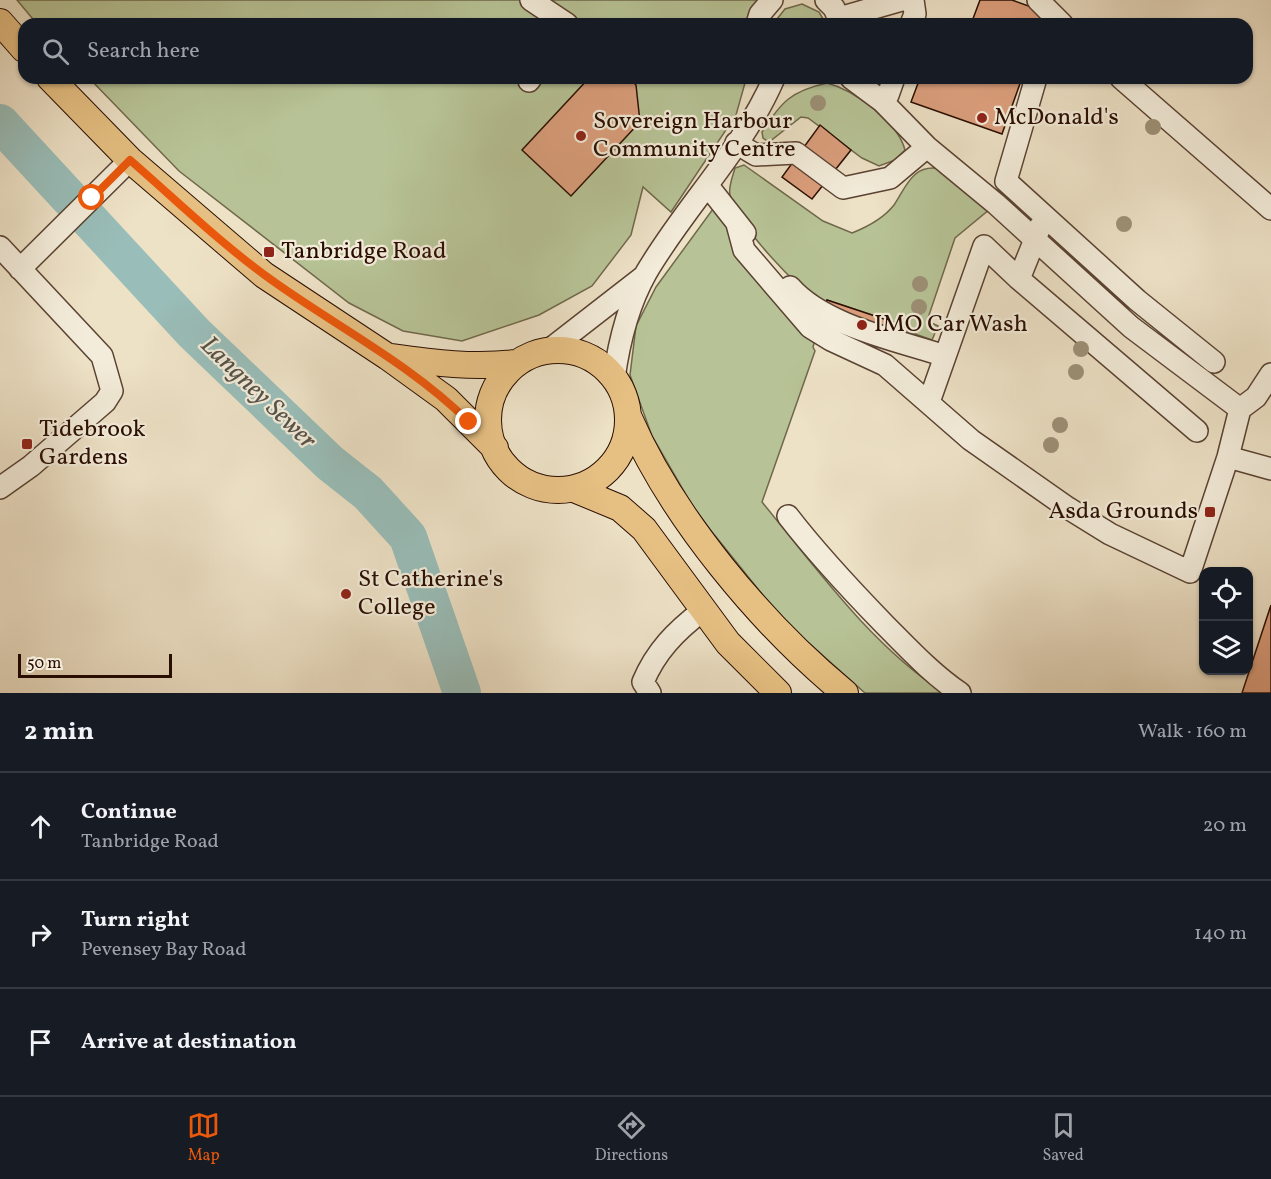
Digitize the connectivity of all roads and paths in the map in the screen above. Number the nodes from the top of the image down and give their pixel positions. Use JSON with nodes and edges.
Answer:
{"nodes":[{"id":1,"x":531,"y":0,"type":"edge"},
{"id":2,"x":772,"y":0,"type":"edge"},
{"id":3,"x":826,"y":0,"type":"edge"},
{"id":4,"x":902,"y":0,"type":"edge"},
{"id":5,"x":913,"y":0,"type":"edge"},
{"id":6,"x":1038,"y":0,"type":"edge"},
{"id":7,"x":558,"y":18,"type":"edge"},
{"id":8,"x":759,"y":18,"type":"edge"},
{"id":9,"x":838,"y":18,"type":"edge"},
{"id":10,"x":849,"y":18,"type":"edge"},
{"id":11,"x":913,"y":18,"type":"edge"},
{"id":12,"x":1053,"y":18,"type":"edge"},
{"id":13,"x":0,"y":22,"type":"edge"},
{"id":14,"x":18,"y":42,"type":"edge"},
{"id":15,"x":56,"y":84,"type":"edge"},
{"id":16,"x":771,"y":84,"type":"edge"},
{"id":17,"x":859,"y":84,"type":"edge"},
{"id":18,"x":892,"y":84,"type":"edge"},
{"id":19,"x":1034,"y":84,"type":"edge"},
{"id":20,"x":1128,"y":84,"type":"edge"},
{"id":21,"x":882,"y":101,"type":"junction"},
{"id":22,"x":736,"y":143,"type":"junction"},
{"id":23,"x":927,"y":147,"type":"junction"},
{"id":24,"x":130,"y":160,"type":"junction"},
{"id":25,"x":708,"y":186,"type":"junction"},
{"id":26,"x":1271,"y":208,"type":"edge"},
{"id":27,"x":1044,"y":215,"type":"junction"},
{"id":28,"x":737,"y":224,"type":"junction"},
{"id":29,"x":1035,"y":239,"type":"junction"},
{"id":30,"x":0,"y":247,"type":"edge"},
{"id":31,"x":20,"y":268,"type":"junction"},
{"id":32,"x":645,"y":276,"type":"junction"},
{"id":33,"x":1019,"y":279,"type":"junction"},
{"id":34,"x":1137,"y":300,"type":"junction"},
{"id":35,"x":1131,"y":327,"type":"junction"},
{"id":36,"x":549,"y":350,"type":"junction"},
{"id":37,"x":388,"y":357,"type":"junction"},
{"id":38,"x":945,"y":357,"type":"junction"},
{"id":39,"x":1119,"y":362,"type":"junction"},
{"id":40,"x":1215,"y":362,"type":"dead end"},
{"id":41,"x":516,"y":363,"type":"junction"},
{"id":42,"x":1271,"y":374,"type":"edge"},
{"id":43,"x":614,"y":378,"type":"junction"},
{"id":44,"x":929,"y":402,"type":"junction"},
{"id":45,"x":1240,"y":409,"type":"junction"},
{"id":46,"x":629,"y":418,"type":"junction"},
{"id":47,"x":1197,"y":431,"type":"dead end"},
{"id":48,"x":495,"y":448,"type":"junction"},
{"id":49,"x":1228,"y":458,"type":"junction"},
{"id":50,"x":1271,"y":469,"type":"edge"},
{"id":51,"x":0,"y":488,"type":"edge"},
{"id":52,"x":574,"y":489,"type":"junction"},
{"id":53,"x":788,"y":516,"type":"dead end"},
{"id":54,"x":1197,"y":574,"type":"edge"},
{"id":55,"x":702,"y":611,"type":"junction"},
{"id":56,"x":650,"y":693,"type":"edge"},
{"id":57,"x":778,"y":693,"type":"edge"},
{"id":58,"x":845,"y":693,"type":"edge"},
{"id":59,"x":960,"y":693,"type":"edge"}],
"edges":[{"from":1,"to":7,"type":"street"},
{"from":2,"to":8,"type":"street"},
{"from":3,"to":9,"type":"street"},
{"from":4,"to":10,"type":"street"},
{"from":5,"to":11,"type":"street"},
{"from":6,"to":12,"type":"street"},
{"from":13,"to":14,"type":"main road"},
{"from":15,"to":24,"type":"main road"},
{"from":16,"to":22,"type":"street"},
{"from":17,"to":21,"type":"street"},
{"from":18,"to":21,"type":"street"},
{"from":19,"to":27,"type":"street"},
{"from":20,"to":26,"type":"street"},
{"from":21,"to":23,"type":"street"},
{"from":22,"to":23,"type":"street"},
{"from":22,"to":25,"type":"street"},
{"from":23,"to":29,"type":"street"},
{"from":24,"to":31,"type":"street"},
{"from":24,"to":37,"type":"main road"},
{"from":25,"to":28,"type":"street"},
{"from":25,"to":32,"type":"street"},
{"from":27,"to":29,"type":"street"},
{"from":27,"to":34,"type":"street"},
{"from":28,"to":38,"type":"street"},
{"from":28,"to":44,"type":"street"},
{"from":29,"to":33,"type":"street"},
{"from":29,"to":35,"type":"street"},
{"from":30,"to":31,"type":"street"},
{"from":31,"to":51,"type":"street"},
{"from":32,"to":36,"type":"street"},
{"from":32,"to":43,"type":"street"},
{"from":33,"to":38,"type":"street"},
{"from":33,"to":39,"type":"street"},
{"from":34,"to":35,"type":"street"},
{"from":34,"to":40,"type":"street"},
{"from":35,"to":39,"type":"street"},
{"from":35,"to":45,"type":"street"},
{"from":36,"to":41,"type":"main road"},
{"from":36,"to":43,"type":"main road"},
{"from":37,"to":41,"type":"main road"},
{"from":37,"to":48,"type":"main road"},
{"from":38,"to":44,"type":"street"},
{"from":39,"to":47,"type":"street"},
{"from":41,"to":48,"type":"main road"},
{"from":42,"to":45,"type":"street"},
{"from":43,"to":46,"type":"main road"},
{"from":44,"to":54,"type":"street"},
{"from":45,"to":49,"type":"street"},
{"from":46,"to":52,"type":"main road"},
{"from":46,"to":58,"type":"main road"},
{"from":48,"to":52,"type":"main road"},
{"from":49,"to":50,"type":"street"},
{"from":49,"to":54,"type":"street"},
{"from":52,"to":55,"type":"main road"},
{"from":53,"to":59,"type":"street"},
{"from":55,"to":56,"type":"street"},
{"from":55,"to":57,"type":"main road"}]}
